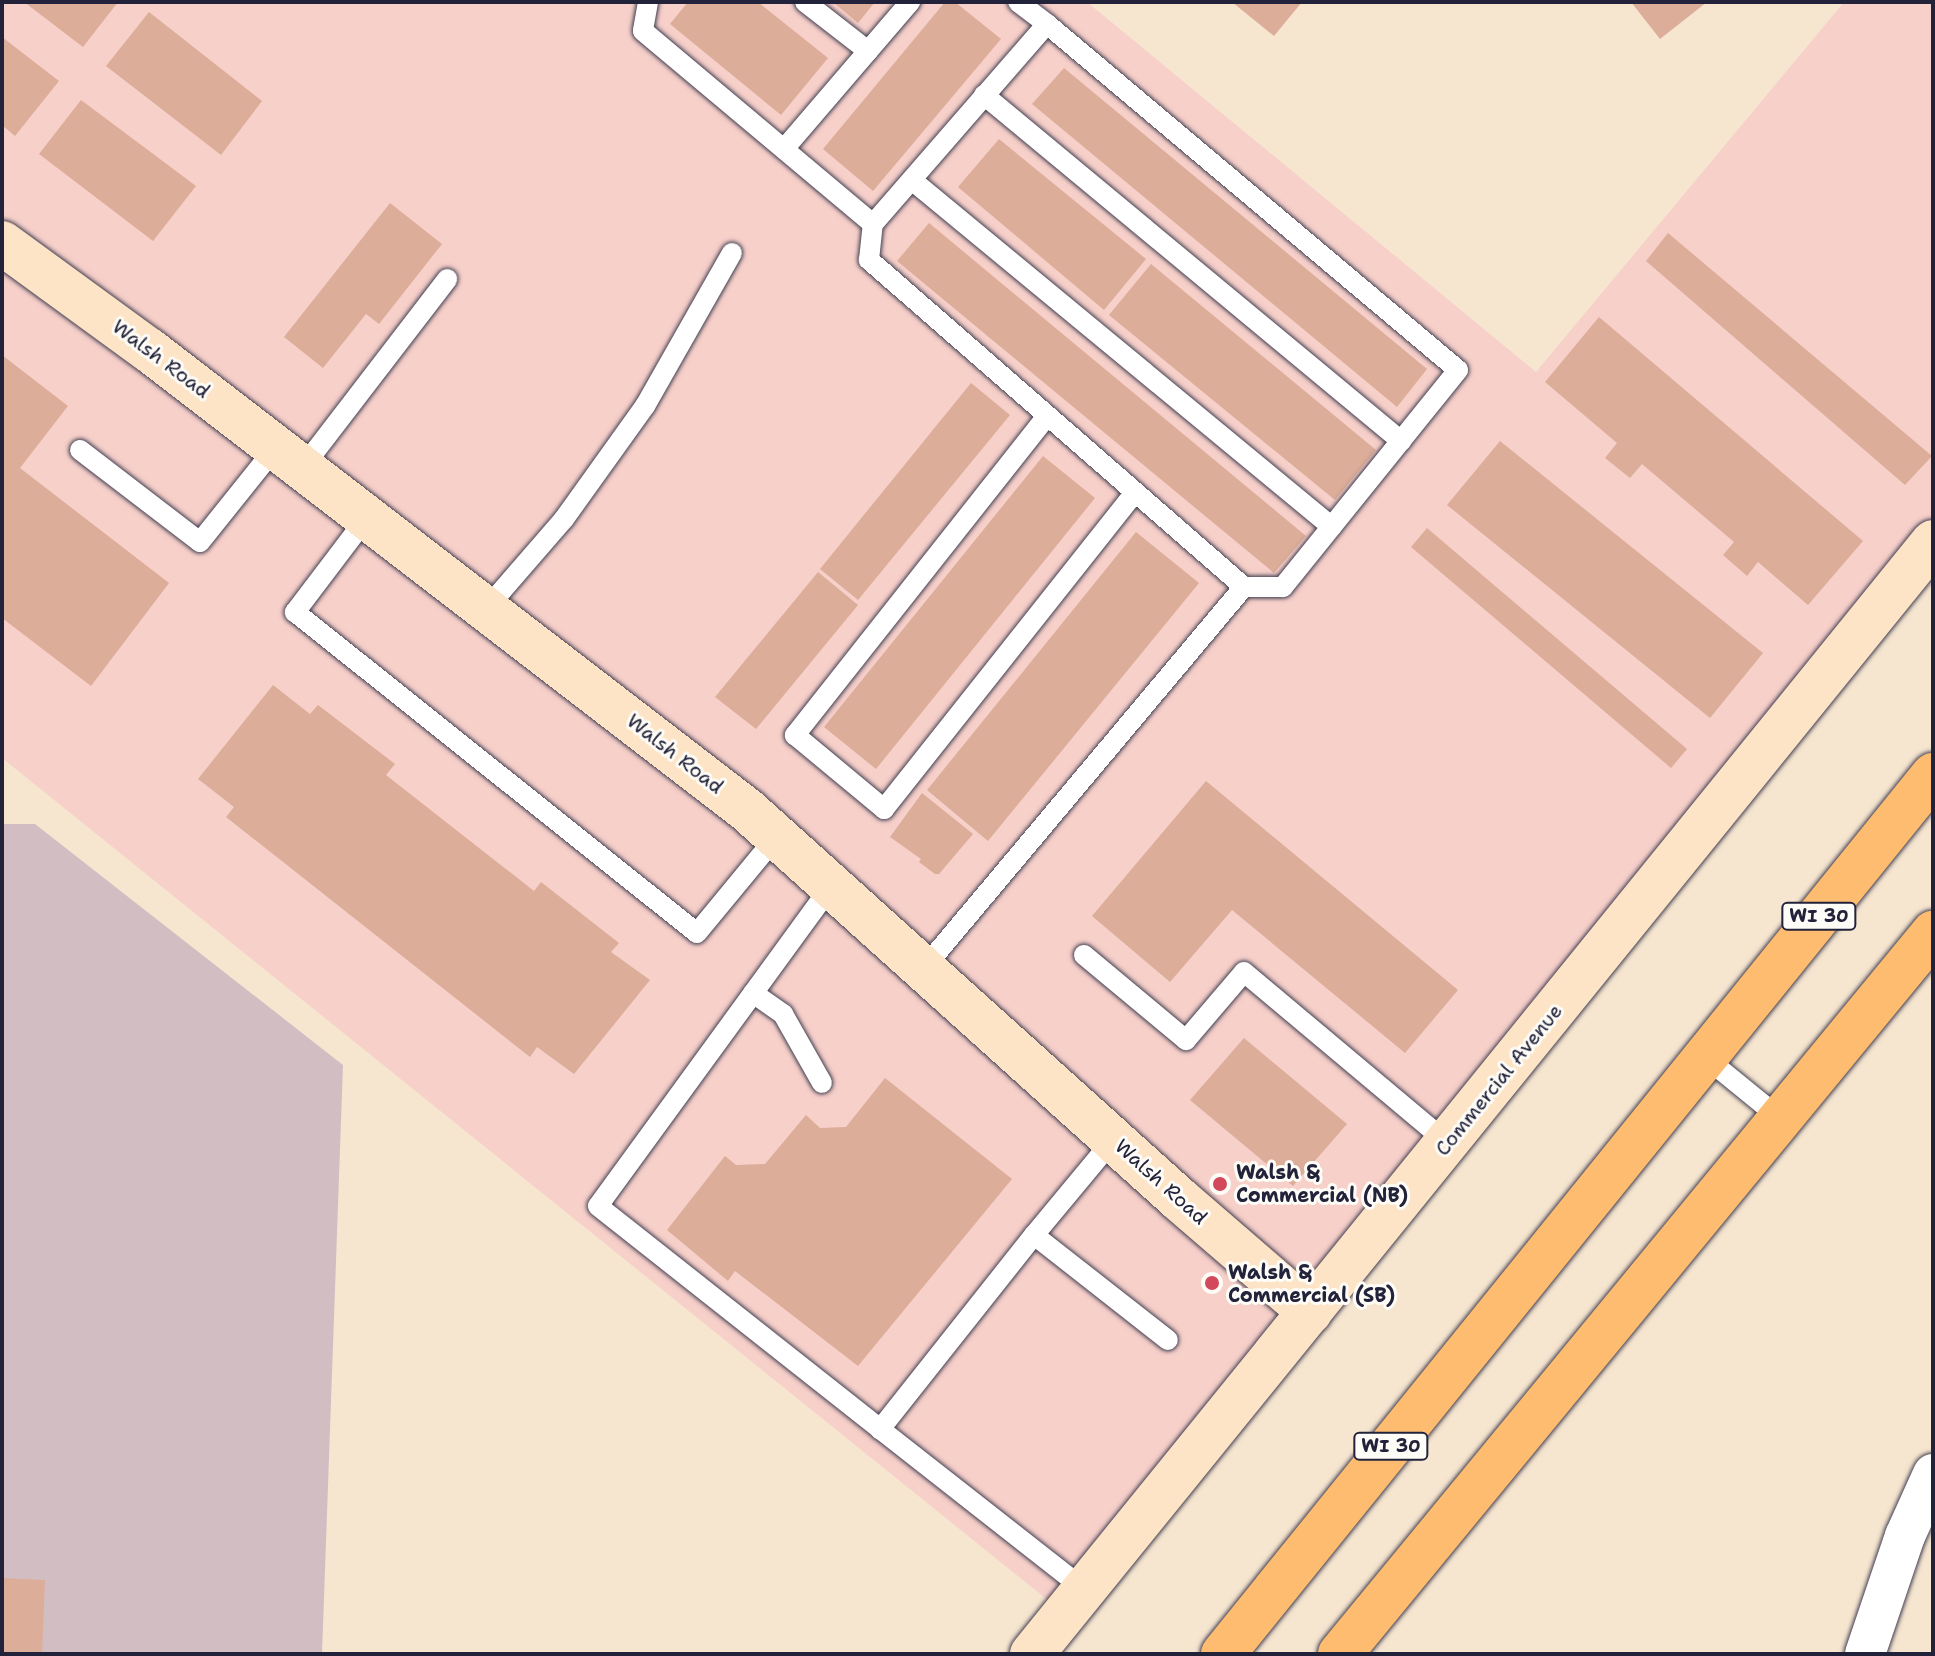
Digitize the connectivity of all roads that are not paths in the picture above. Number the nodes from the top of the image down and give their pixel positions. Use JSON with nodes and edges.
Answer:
{"nodes":[{"id":1,"x":648,"y":2,"type":"edge"},
{"id":2,"x":805,"y":2,"type":"edge"},
{"id":3,"x":910,"y":2,"type":"edge"},
{"id":4,"x":1018,"y":2,"type":"edge"},
{"id":5,"x":1047,"y":24,"type":"junction"},
{"id":6,"x":868,"y":51,"type":"junction"},
{"id":7,"x":984,"y":95,"type":"junction"},
{"id":8,"x":784,"y":149,"type":"junction"},
{"id":9,"x":913,"y":181,"type":"junction"},
{"id":10,"x":873,"y":224,"type":"junction"},
{"id":11,"x":2,"y":243,"type":"edge"},
{"id":12,"x":732,"y":253,"type":"dead end"},
{"id":13,"x":447,"y":279,"type":"dead end"},
{"id":14,"x":1047,"y":416,"type":"junction"},
{"id":15,"x":1401,"y":441,"type":"junction"},
{"id":16,"x":80,"y":450,"type":"dead end"},
{"id":17,"x":290,"y":457,"type":"junction"},
{"id":18,"x":1135,"y":492,"type":"junction"},
{"id":19,"x":368,"y":516,"type":"junction"},
{"id":20,"x":1332,"y":527,"type":"junction"},
{"id":21,"x":1933,"y":542,"type":"edge"},
{"id":22,"x":1244,"y":587,"type":"junction"},
{"id":23,"x":486,"y":609,"type":"junction"},
{"id":24,"x":1933,"y":775,"type":"edge"},
{"id":25,"x":777,"y":836,"type":"junction"},
{"id":26,"x":832,"y":885,"type":"junction"},
{"id":27,"x":1933,"y":933,"type":"edge"},
{"id":28,"x":1084,"y":955,"type":"dead end"},
{"id":29,"x":924,"y":968,"type":"junction"},
{"id":30,"x":753,"y":993,"type":"junction"},
{"id":31,"x":1705,"y":1057,"type":"junction"},
{"id":32,"x":822,"y":1083,"type":"dead end"},
{"id":33,"x":1781,"y":1119,"type":"junction"},
{"id":34,"x":1113,"y":1140,"type":"junction"},
{"id":35,"x":1448,"y":1143,"type":"junction"},
{"id":36,"x":1034,"y":1235,"type":"junction"},
{"id":37,"x":1559,"y":1237,"type":"junction"},
{"id":38,"x":1310,"y":1312,"type":"junction"},
{"id":39,"x":1168,"y":1340,"type":"dead end"},
{"id":40,"x":1556,"y":1392,"type":"junction"},
{"id":41,"x":880,"y":1429,"type":"junction"},
{"id":42,"x":1933,"y":1474,"type":"edge"},
{"id":43,"x":1085,"y":1590,"type":"junction"},
{"id":44,"x":1032,"y":1654,"type":"edge"},
{"id":45,"x":1190,"y":1654,"type":"edge"},
{"id":46,"x":1223,"y":1654,"type":"edge"},
{"id":47,"x":1340,"y":1654,"type":"edge"},
{"id":48,"x":1381,"y":1654,"type":"edge"},
{"id":49,"x":1865,"y":1654,"type":"edge"}],
"edges":[{"from":1,"to":8,"type":"lane"},
{"from":2,"to":6,"type":"lane"},
{"from":3,"to":6,"type":"lane"},
{"from":4,"to":5,"type":"lane"},
{"from":5,"to":7,"type":"lane"},
{"from":5,"to":15,"type":"lane"},
{"from":6,"to":8,"type":"lane"},
{"from":7,"to":9,"type":"lane"},
{"from":7,"to":15,"type":"lane"},
{"from":8,"to":10,"type":"lane"},
{"from":9,"to":10,"type":"lane"},
{"from":9,"to":20,"type":"lane"},
{"from":10,"to":14,"type":"lane"},
{"from":11,"to":17,"type":"street","name":"Walsh Road"},
{"from":12,"to":23,"type":"lane"},
{"from":13,"to":17,"type":"lane"},
{"from":14,"to":18,"type":"lane"},
{"from":14,"to":18,"type":"lane"},
{"from":15,"to":20,"type":"lane"},
{"from":16,"to":17,"type":"lane"},
{"from":17,"to":19,"type":"street","name":"Walsh Road"},
{"from":18,"to":22,"type":"lane"},
{"from":19,"to":23,"type":"street","name":"Walsh Road"},
{"from":19,"to":25,"type":"lane"},
{"from":20,"to":22,"type":"lane"},
{"from":21,"to":35,"type":"street","name":"Commercial Avenue"},
{"from":22,"to":29,"type":"lane"},
{"from":23,"to":25,"type":"street","name":"Walsh Road"},
{"from":24,"to":31,"type":"highway","number":"WI 30"},
{"from":25,"to":26,"type":"street","name":"Walsh Road"},
{"from":26,"to":29,"type":"street","name":"Walsh Road"},
{"from":26,"to":30,"type":"lane"},
{"from":27,"to":33,"type":"highway"},
{"from":28,"to":35,"type":"lane"},
{"from":29,"to":34,"type":"street","name":"Walsh Road"},
{"from":30,"to":32,"type":"lane"},
{"from":30,"to":41,"type":"lane"},
{"from":31,"to":33,"type":"lane"},
{"from":31,"to":37,"type":"highway","number":"WI 30"},
{"from":33,"to":40,"type":"highway"},
{"from":34,"to":36,"type":"lane"},
{"from":34,"to":38,"type":"street","name":"Walsh Road"},
{"from":35,"to":38,"type":"street","name":"Commercial Avenue"},
{"from":36,"to":39,"type":"lane"},
{"from":36,"to":41,"type":"lane"},
{"from":37,"to":45,"type":"highway"},
{"from":37,"to":46,"type":"highway","number":"WI 30"},
{"from":38,"to":43,"type":"street","name":"Commercial Avenue"},
{"from":40,"to":47,"type":"highway"},
{"from":40,"to":48,"type":"highway"},
{"from":41,"to":43,"type":"lane"},
{"from":42,"to":49,"type":"street"},
{"from":43,"to":44,"type":"street","name":"Commercial Avenue"}]}
